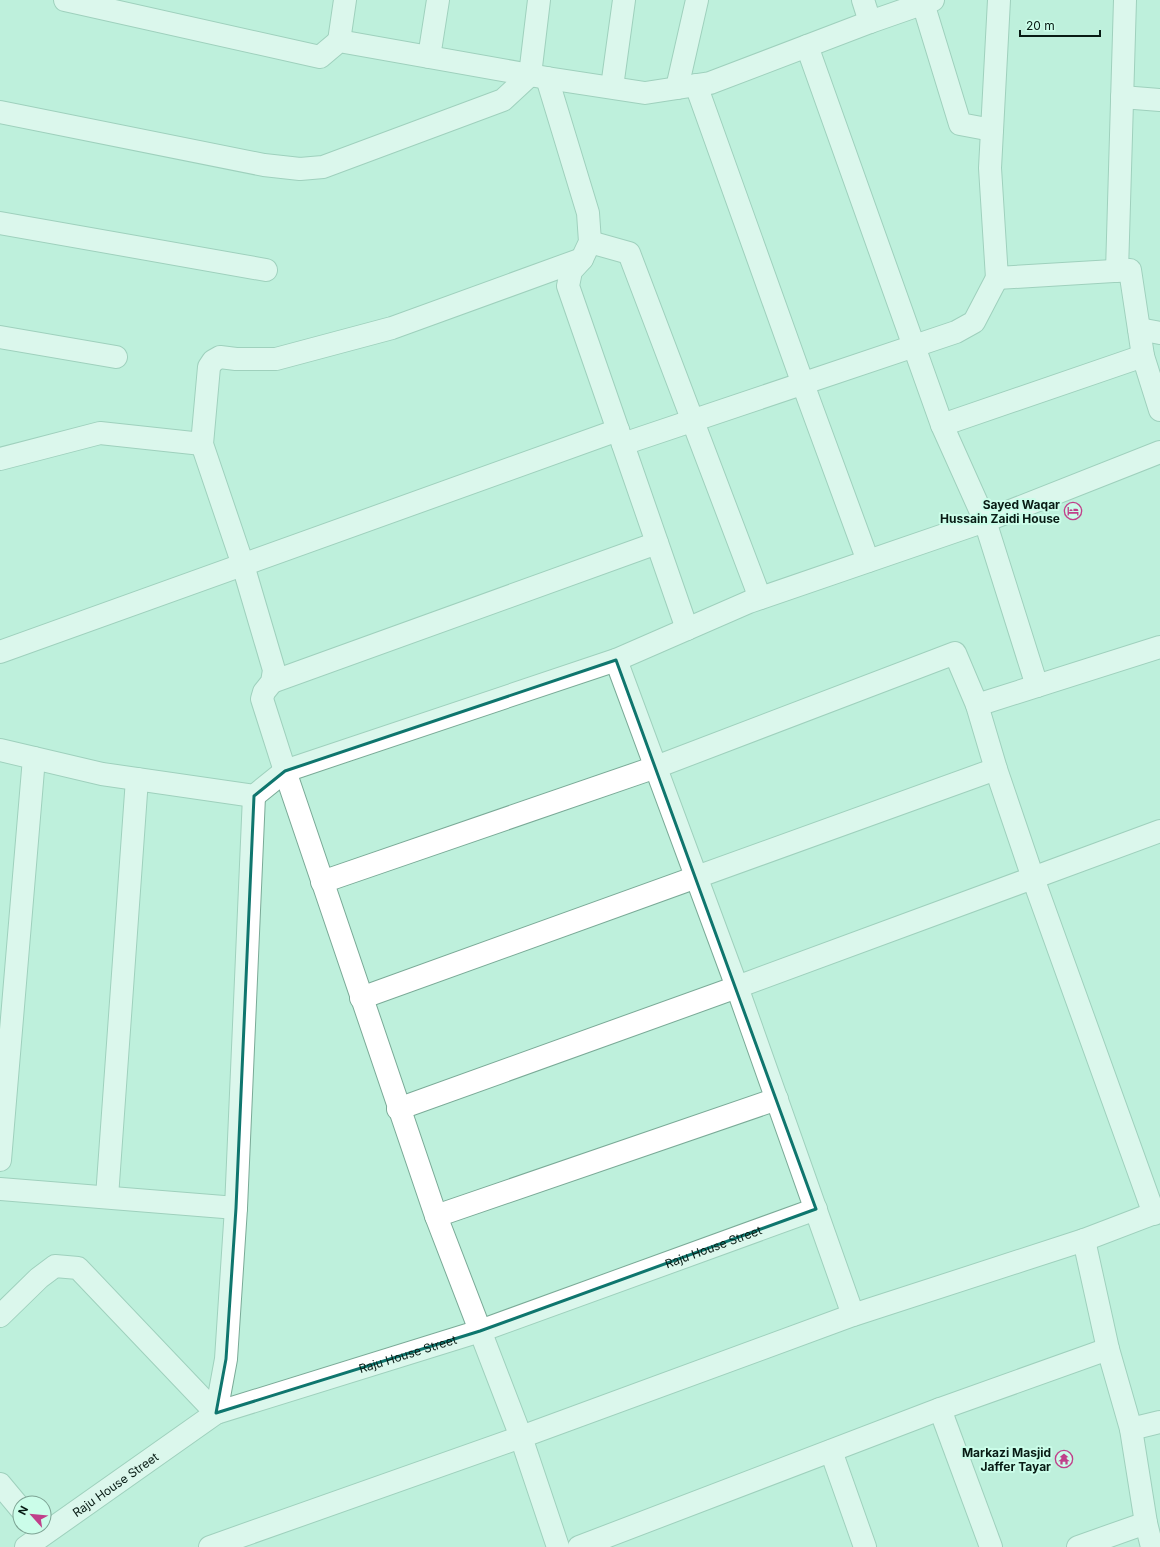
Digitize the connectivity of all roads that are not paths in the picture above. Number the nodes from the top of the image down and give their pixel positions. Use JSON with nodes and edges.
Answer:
{"nodes":[{"id":1,"x":65,"y":0,"type":"edge"},
{"id":2,"x":345,"y":0,"type":"edge"},
{"id":3,"x":438,"y":0,"type":"edge"},
{"id":4,"x":539,"y":0,"type":"edge"},
{"id":5,"x":624,"y":0,"type":"edge"},
{"id":6,"x":697,"y":0,"type":"edge"},
{"id":7,"x":863,"y":0,"type":"edge"},
{"id":8,"x":999,"y":0,"type":"edge"},
{"id":9,"x":1125,"y":0,"type":"edge"},
{"id":10,"x":928,"y":2,"type":"edge"},
{"id":11,"x":870,"y":22,"type":"junction"},
{"id":12,"x":339,"y":42,"type":"junction"},
{"id":13,"x":807,"y":46,"type":"junction"},
{"id":14,"x":429,"y":57,"type":"junction"},
{"id":15,"x":539,"y":76,"type":"junction"},
{"id":16,"x":612,"y":87,"type":"junction"},
{"id":17,"x":686,"y":87,"type":"junction"},
{"id":18,"x":1122,"y":97,"type":"junction"},
{"id":19,"x":1160,"y":100,"type":"edge"},
{"id":20,"x":0,"y":112,"type":"edge"},
{"id":21,"x":992,"y":130,"type":"junction"},
{"id":22,"x":0,"y":223,"type":"edge"},
{"id":23,"x":586,"y":251,"type":"junction"},
{"id":24,"x":266,"y":270,"type":"dead end"},
{"id":25,"x":1117,"y":271,"type":"junction"},
{"id":26,"x":998,"y":278,"type":"junction"},
{"id":27,"x":1139,"y":329,"type":"junction"},
{"id":28,"x":1160,"y":333,"type":"edge"},
{"id":29,"x":0,"y":337,"type":"edge"},
{"id":30,"x":914,"y":346,"type":"junction"},
{"id":31,"x":1143,"y":356,"type":"junction"},
{"id":32,"x":116,"y":357,"type":"dead end"},
{"id":33,"x":803,"y":384,"type":"junction"},
{"id":34,"x":1160,"y":410,"type":"edge"},
{"id":35,"x":692,"y":420,"type":"junction"},
{"id":36,"x":942,"y":425,"type":"junction"},
{"id":37,"x":620,"y":437,"type":"junction"},
{"id":38,"x":202,"y":444,"type":"junction"},
{"id":39,"x":1160,"y":452,"type":"edge"},
{"id":40,"x":0,"y":459,"type":"edge"},
{"id":41,"x":985,"y":521,"type":"junction"},
{"id":42,"x":657,"y":543,"type":"junction"},
{"id":43,"x":868,"y":561,"type":"junction"},
{"id":44,"x":243,"y":565,"type":"junction"},
{"id":45,"x":760,"y":598,"type":"junction"},
{"id":46,"x":687,"y":629,"type":"junction"},
{"id":47,"x":1160,"y":647,"type":"edge"},
{"id":48,"x":0,"y":652,"type":"edge"},
{"id":49,"x":616,"y":660,"type":"junction"},
{"id":50,"x":272,"y":682,"type":"junction"},
{"id":51,"x":1037,"y":686,"type":"junction"},
{"id":52,"x":977,"y":705,"type":"junction"},
{"id":53,"x":0,"y":750,"type":"edge"},
{"id":54,"x":34,"y":758,"type":"junction"},
{"id":55,"x":656,"y":767,"type":"junction"},
{"id":56,"x":996,"y":769,"type":"junction"},
{"id":57,"x":285,"y":771,"type":"junction"},
{"id":58,"x":136,"y":779,"type":"junction"},
{"id":59,"x":254,"y":796,"type":"junction"},
{"id":60,"x":1160,"y":831,"type":"edge"},
{"id":61,"x":696,"y":876,"type":"junction"},
{"id":62,"x":1033,"y":878,"type":"junction"},
{"id":63,"x":322,"y":882,"type":"junction"},
{"id":64,"x":737,"y":987,"type":"junction"},
{"id":65,"x":361,"y":998,"type":"junction"},
{"id":66,"x":777,"y":1099,"type":"junction"},
{"id":67,"x":398,"y":1109,"type":"junction"},
{"id":68,"x":0,"y":1160,"type":"edge"},
{"id":69,"x":0,"y":1189,"type":"edge"},
{"id":70,"x":107,"y":1197,"type":"junction"},
{"id":71,"x":236,"y":1208,"type":"junction"},
{"id":72,"x":816,"y":1209,"type":"junction"},
{"id":73,"x":1157,"y":1212,"type":"edge"},
{"id":74,"x":436,"y":1216,"type":"junction"},
{"id":75,"x":1084,"y":1240,"type":"junction"},
{"id":76,"x":853,"y":1315,"type":"junction"},
{"id":77,"x":0,"y":1316,"type":"edge"},
{"id":78,"x":480,"y":1331,"type":"junction"},
{"id":79,"x":1108,"y":1349,"type":"junction"},
{"id":80,"x":940,"y":1409,"type":"junction"},
{"id":81,"x":216,"y":1412,"type":"junction"},
{"id":82,"x":1160,"y":1422,"type":"edge"},
{"id":83,"x":1131,"y":1429,"type":"junction"},
{"id":84,"x":520,"y":1437,"type":"junction"},
{"id":85,"x":831,"y":1451,"type":"junction"},
{"id":86,"x":0,"y":1484,"type":"edge"},
{"id":87,"x":12,"y":1498,"type":"edge"},
{"id":88,"x":1146,"y":1523,"type":"junction"},
{"id":89,"x":35,"y":1536,"type":"edge"},
{"id":90,"x":210,"y":1547,"type":"edge"},
{"id":91,"x":558,"y":1547,"type":"edge"},
{"id":92,"x":579,"y":1547,"type":"edge"},
{"id":93,"x":864,"y":1547,"type":"edge"},
{"id":94,"x":991,"y":1547,"type":"edge"},
{"id":95,"x":1078,"y":1547,"type":"edge"},
{"id":96,"x":1152,"y":1547,"type":"edge"}],
"edges":[{"from":1,"to":12,"type":"street"},
{"from":2,"to":12,"type":"street"},
{"from":3,"to":14,"type":"street"},
{"from":4,"to":15,"type":"street"},
{"from":5,"to":16,"type":"street"},
{"from":6,"to":17,"type":"street"},
{"from":7,"to":11,"type":"street"},
{"from":8,"to":21,"type":"street"},
{"from":9,"to":18,"type":"street"},
{"from":10,"to":11,"type":"street"},
{"from":10,"to":21,"type":"street"},
{"from":11,"to":13,"type":"street"},
{"from":12,"to":14,"type":"street"},
{"from":13,"to":17,"type":"street"},
{"from":13,"to":30,"type":"street"},
{"from":14,"to":15,"type":"street"},
{"from":15,"to":16,"type":"street"},
{"from":15,"to":20,"type":"street"},
{"from":15,"to":23,"type":"street"},
{"from":16,"to":17,"type":"street"},
{"from":17,"to":33,"type":"street"},
{"from":18,"to":19,"type":"street"},
{"from":18,"to":25,"type":"street"},
{"from":21,"to":26,"type":"street"},
{"from":22,"to":24,"type":"street"},
{"from":23,"to":35,"type":"street"},
{"from":23,"to":37,"type":"street"},
{"from":23,"to":38,"type":"street"},
{"from":25,"to":26,"type":"street"},
{"from":25,"to":27,"type":"street"},
{"from":26,"to":30,"type":"street"},
{"from":27,"to":28,"type":"street"},
{"from":27,"to":31,"type":"street"},
{"from":29,"to":32,"type":"street"},
{"from":30,"to":33,"type":"street"},
{"from":30,"to":36,"type":"street"},
{"from":31,"to":34,"type":"street"},
{"from":31,"to":36,"type":"street"},
{"from":33,"to":35,"type":"street"},
{"from":33,"to":43,"type":"street"},
{"from":35,"to":37,"type":"street"},
{"from":35,"to":45,"type":"street"},
{"from":36,"to":41,"type":"street"},
{"from":37,"to":42,"type":"street"},
{"from":37,"to":44,"type":"street"},
{"from":38,"to":40,"type":"street"},
{"from":38,"to":44,"type":"street"},
{"from":39,"to":41,"type":"street"},
{"from":41,"to":43,"type":"street"},
{"from":41,"to":51,"type":"street"},
{"from":42,"to":46,"type":"street"},
{"from":42,"to":50,"type":"street"},
{"from":43,"to":45,"type":"street"},
{"from":44,"to":48,"type":"street"},
{"from":44,"to":50,"type":"street"},
{"from":45,"to":46,"type":"street"},
{"from":46,"to":49,"type":"street"},
{"from":47,"to":51,"type":"street"},
{"from":49,"to":55,"type":"street"},
{"from":49,"to":57,"type":"street"},
{"from":50,"to":57,"type":"street"},
{"from":51,"to":52,"type":"street"},
{"from":52,"to":55,"type":"street"},
{"from":52,"to":56,"type":"street"},
{"from":53,"to":54,"type":"street"},
{"from":54,"to":58,"type":"street"},
{"from":54,"to":68,"type":"street"},
{"from":55,"to":61,"type":"street"},
{"from":55,"to":63,"type":"street"},
{"from":56,"to":61,"type":"street"},
{"from":56,"to":62,"type":"street"},
{"from":57,"to":59,"type":"street"},
{"from":57,"to":63,"type":"street"},
{"from":58,"to":59,"type":"street"},
{"from":58,"to":70,"type":"street"},
{"from":59,"to":71,"type":"street"},
{"from":60,"to":62,"type":"street"},
{"from":61,"to":64,"type":"street"},
{"from":61,"to":65,"type":"street"},
{"from":62,"to":64,"type":"street"},
{"from":62,"to":73,"type":"street"},
{"from":63,"to":65,"type":"street"},
{"from":64,"to":66,"type":"street"},
{"from":64,"to":67,"type":"street"},
{"from":65,"to":67,"type":"street"},
{"from":66,"to":72,"type":"street"},
{"from":66,"to":74,"type":"street"},
{"from":67,"to":74,"type":"street"},
{"from":69,"to":70,"type":"street"},
{"from":70,"to":71,"type":"street"},
{"from":71,"to":81,"type":"street"},
{"from":72,"to":76,"type":"street"},
{"from":72,"to":78,"type":"street","name":"Raju House Street"},
{"from":73,"to":75,"type":"street"},
{"from":74,"to":78,"type":"street"},
{"from":75,"to":76,"type":"street"},
{"from":75,"to":79,"type":"street"},
{"from":76,"to":84,"type":"street"},
{"from":77,"to":81,"type":"street"},
{"from":78,"to":81,"type":"street","name":"Raju House Street"},
{"from":78,"to":84,"type":"street"},
{"from":79,"to":80,"type":"street"},
{"from":79,"to":83,"type":"street"},
{"from":80,"to":85,"type":"street"},
{"from":80,"to":94,"type":"street"},
{"from":81,"to":89,"type":"street","name":"Raju House Street"},
{"from":82,"to":83,"type":"street"},
{"from":83,"to":88,"type":"street"},
{"from":84,"to":90,"type":"street"},
{"from":84,"to":91,"type":"street"},
{"from":85,"to":92,"type":"street"},
{"from":85,"to":93,"type":"street"},
{"from":86,"to":87,"type":"street"},
{"from":88,"to":95,"type":"street"},
{"from":88,"to":96,"type":"street"}]}
